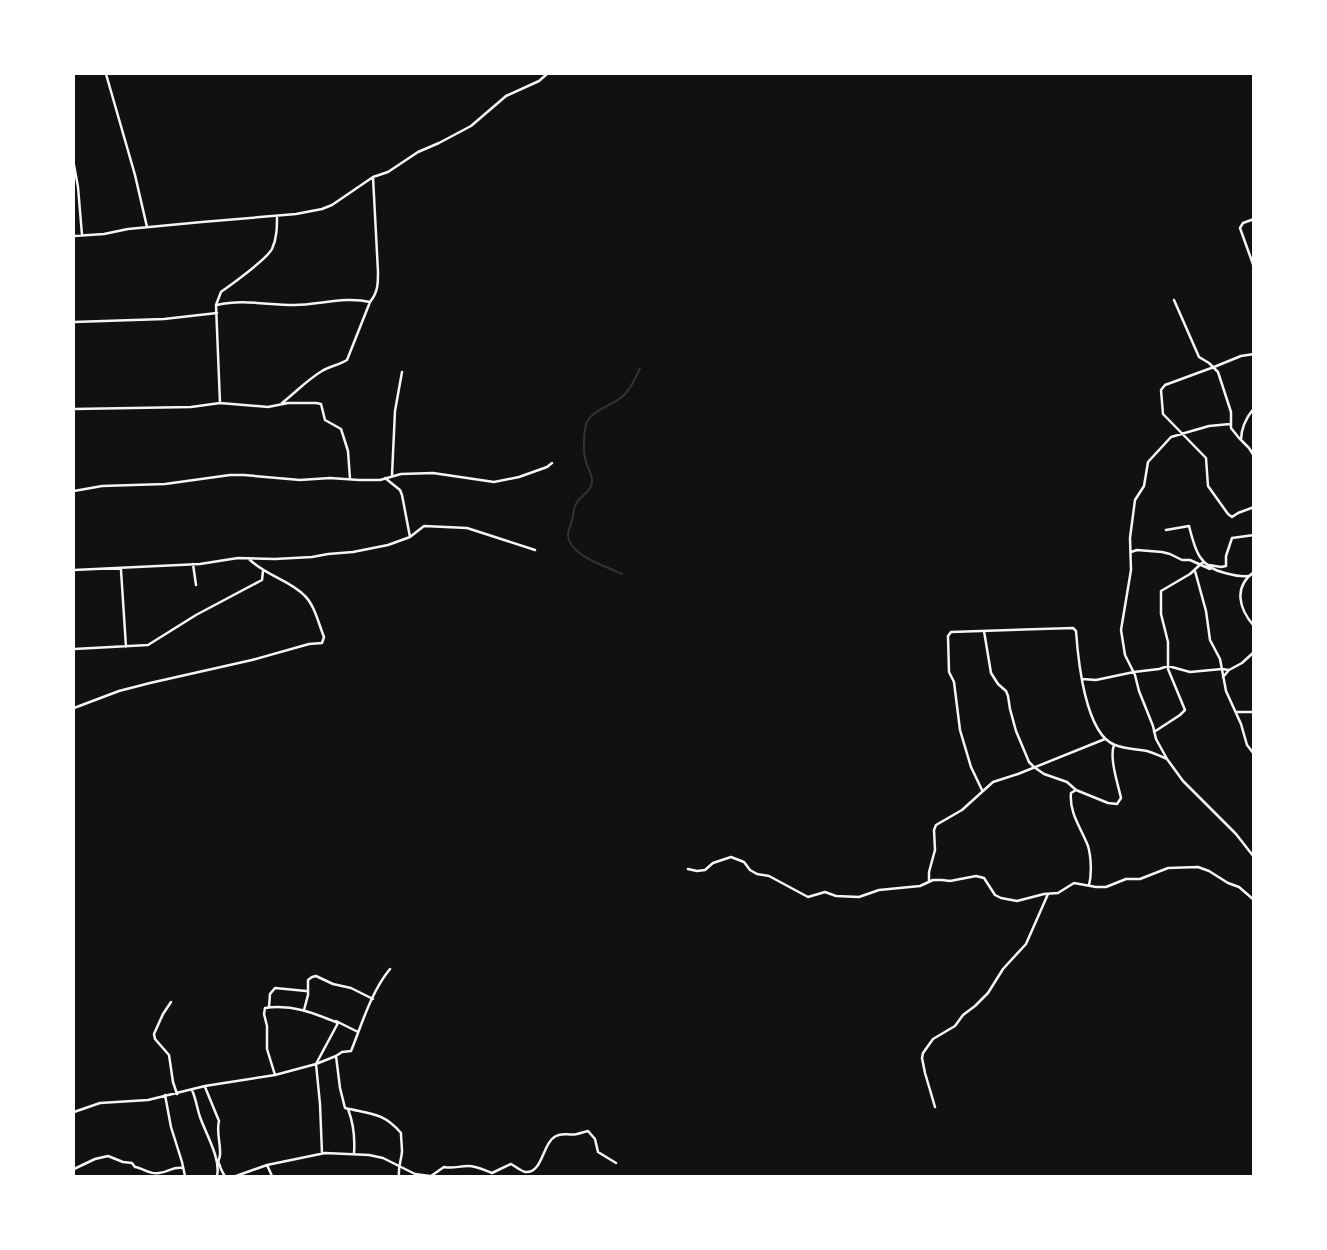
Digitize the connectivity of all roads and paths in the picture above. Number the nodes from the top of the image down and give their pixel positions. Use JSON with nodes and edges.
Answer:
{"nodes":[{"id":1,"x":106,"y":74,"type":"edge"},
{"id":2,"x":547,"y":74,"type":"edge"},
{"id":3,"x":74,"y":165,"type":"edge"},
{"id":4,"x":373,"y":177,"type":"junction"},
{"id":5,"x":277,"y":216,"type":"junction"},
{"id":6,"x":1254,"y":219,"type":"edge"},
{"id":7,"x":147,"y":227,"type":"junction"},
{"id":8,"x":82,"y":235,"type":"junction"},
{"id":9,"x":74,"y":236,"type":"edge"},
{"id":10,"x":1254,"y":267,"type":"edge"},
{"id":11,"x":1174,"y":300,"type":"dead end"},
{"id":12,"x":370,"y":302,"type":"junction"},
{"id":13,"x":216,"y":305,"type":"junction"},
{"id":14,"x":217,"y":313,"type":"junction"},
{"id":15,"x":74,"y":322,"type":"edge"},
{"id":16,"x":1254,"y":354,"type":"edge"},
{"id":17,"x":1214,"y":367,"type":"junction"},
{"id":18,"x":402,"y":372,"type":"dead end"},
{"id":19,"x":220,"y":403,"type":"junction"},
{"id":20,"x":279,"y":405,"type":"junction"},
{"id":21,"x":1254,"y":408,"type":"edge"},
{"id":22,"x":74,"y":409,"type":"edge"},
{"id":23,"x":1230,"y":424,"type":"junction"},
{"id":24,"x":1181,"y":435,"type":"junction"},
{"id":25,"x":1241,"y":440,"type":"junction"},
{"id":26,"x":1254,"y":456,"type":"edge"},
{"id":27,"x":552,"y":463,"type":"dead end"},
{"id":28,"x":392,"y":475,"type":"junction"},
{"id":29,"x":385,"y":478,"type":"junction"},
{"id":30,"x":350,"y":480,"type":"junction"},
{"id":31,"x":74,"y":491,"type":"edge"},
{"id":32,"x":1254,"y":507,"type":"edge"},
{"id":33,"x":1166,"y":530,"type":"dead end"},
{"id":34,"x":1254,"y":535,"type":"edge"},
{"id":35,"x":410,"y":537,"type":"junction"},
{"id":36,"x":536,"y":550,"type":"dead end"},
{"id":37,"x":1131,"y":552,"type":"junction"},
{"id":38,"x":249,"y":559,"type":"junction"},
{"id":39,"x":1201,"y":563,"type":"junction"},
{"id":40,"x":193,"y":564,"type":"junction"},
{"id":41,"x":121,"y":569,"type":"junction"},
{"id":42,"x":74,"y":570,"type":"edge"},
{"id":43,"x":1195,"y":571,"type":"junction"},
{"id":44,"x":263,"y":572,"type":"junction"},
{"id":45,"x":1254,"y":572,"type":"edge"},
{"id":46,"x":1248,"y":576,"type":"junction"},
{"id":47,"x":1240,"y":577,"type":"junction"},
{"id":48,"x":1243,"y":584,"type":"junction"},
{"id":49,"x":196,"y":585,"type":"dead end"},
{"id":50,"x":1254,"y":626,"type":"edge"},
{"id":51,"x":984,"y":631,"type":"junction"},
{"id":52,"x":126,"y":647,"type":"junction"},
{"id":53,"x":74,"y":649,"type":"edge"},
{"id":54,"x":1254,"y":652,"type":"edge"},
{"id":55,"x":1168,"y":666,"type":"junction"},
{"id":56,"x":1222,"y":669,"type":"junction"},
{"id":57,"x":1229,"y":670,"type":"junction"},
{"id":58,"x":1134,"y":672,"type":"junction"},
{"id":59,"x":1223,"y":677,"type":"junction"},
{"id":60,"x":1082,"y":679,"type":"junction"},
{"id":61,"x":74,"y":708,"type":"edge"},
{"id":62,"x":1236,"y":712,"type":"junction"},
{"id":63,"x":1254,"y":712,"type":"edge"},
{"id":64,"x":1154,"y":732,"type":"junction"},
{"id":65,"x":1105,"y":739,"type":"junction"},
{"id":66,"x":1114,"y":745,"type":"junction"},
{"id":67,"x":1253,"y":754,"type":"edge"},
{"id":68,"x":1167,"y":760,"type":"junction"},
{"id":69,"x":1034,"y":767,"type":"junction"},
{"id":70,"x":982,"y":790,"type":"junction"},
{"id":71,"x":1076,"y":790,"type":"junction"},
{"id":72,"x":1254,"y":857,"type":"edge"},
{"id":73,"x":688,"y":869,"type":"dead end"},
{"id":74,"x":929,"y":882,"type":"junction"},
{"id":75,"x":1089,"y":886,"type":"junction"},
{"id":76,"x":1048,"y":894,"type":"junction"},
{"id":77,"x":1254,"y":900,"type":"edge"},
{"id":78,"x":390,"y":969,"type":"dead end"},
{"id":79,"x":308,"y":991,"type":"junction"},
{"id":80,"x":373,"y":999,"type":"junction"},
{"id":81,"x":171,"y":1002,"type":"dead end"},
{"id":82,"x":269,"y":1007,"type":"junction"},
{"id":83,"x":304,"y":1010,"type":"junction"},
{"id":84,"x":338,"y":1023,"type":"junction"},
{"id":85,"x":358,"y":1032,"type":"junction"},
{"id":86,"x":336,"y":1056,"type":"junction"},
{"id":87,"x":316,"y":1064,"type":"junction"},
{"id":88,"x":275,"y":1075,"type":"junction"},
{"id":89,"x":205,"y":1086,"type":"junction"},
{"id":90,"x":192,"y":1090,"type":"junction"},
{"id":91,"x":177,"y":1094,"type":"junction"},
{"id":92,"x":165,"y":1095,"type":"junction"},
{"id":93,"x":935,"y":1107,"type":"dead end"},
{"id":94,"x":348,"y":1109,"type":"junction"},
{"id":95,"x":74,"y":1112,"type":"edge"},
{"id":96,"x":322,"y":1153,"type":"junction"},
{"id":97,"x":354,"y":1153,"type":"junction"},
{"id":98,"x":616,"y":1163,"type":"dead end"},
{"id":99,"x":75,"y":1164,"type":"edge"},
{"id":100,"x":82,"y":1164,"type":"junction"},
{"id":101,"x":267,"y":1165,"type":"junction"},
{"id":102,"x":398,"y":1166,"type":"junction"},
{"id":103,"x":183,"y":1168,"type":"junction"},
{"id":104,"x":74,"y":1169,"type":"edge"},
{"id":105,"x":185,"y":1177,"type":"edge"},
{"id":106,"x":217,"y":1177,"type":"edge"},
{"id":107,"x":225,"y":1177,"type":"edge"},
{"id":108,"x":236,"y":1177,"type":"edge"},
{"id":109,"x":272,"y":1177,"type":"edge"},
{"id":110,"x":399,"y":1177,"type":"edge"},
{"id":111,"x":431,"y":1177,"type":"edge"}],
"edges":[{"from":1,"to":7,"type":"street"},
{"from":2,"to":4,"type":"street"},
{"from":3,"to":8,"type":"street"},
{"from":4,"to":5,"type":"street"},
{"from":4,"to":12,"type":"street"},
{"from":5,"to":7,"type":"street"},
{"from":5,"to":13,"type":"street"},
{"from":6,"to":10,"type":"street"},
{"from":7,"to":8,"type":"street"},
{"from":8,"to":9,"type":"street"},
{"from":11,"to":17,"type":"street"},
{"from":12,"to":13,"type":"street"},
{"from":12,"to":20,"type":"street"},
{"from":13,"to":14,"type":"street"},
{"from":14,"to":15,"type":"street"},
{"from":14,"to":19,"type":"street"},
{"from":16,"to":17,"type":"street"},
{"from":17,"to":23,"type":"street"},
{"from":17,"to":24,"type":"street"},
{"from":18,"to":28,"type":"street"},
{"from":19,"to":20,"type":"street"},
{"from":19,"to":22,"type":"street"},
{"from":20,"to":30,"type":"street"},
{"from":21,"to":25,"type":"street"},
{"from":23,"to":24,"type":"street"},
{"from":23,"to":25,"type":"street"},
{"from":24,"to":32,"type":"street"},
{"from":24,"to":37,"type":"street"},
{"from":25,"to":26,"type":"street"},
{"from":27,"to":28,"type":"street"},
{"from":28,"to":29,"type":"street"},
{"from":29,"to":30,"type":"street"},
{"from":29,"to":35,"type":"street"},
{"from":30,"to":31,"type":"street"},
{"from":33,"to":39,"type":"street"},
{"from":34,"to":39,"type":"street"},
{"from":35,"to":36,"type":"street"},
{"from":35,"to":38,"type":"street"},
{"from":37,"to":39,"type":"street"},
{"from":37,"to":58,"type":"street"},
{"from":38,"to":40,"type":"street"},
{"from":38,"to":44,"type":"street"},
{"from":39,"to":43,"type":"street"},
{"from":39,"to":47,"type":"street"},
{"from":40,"to":41,"type":"street"},
{"from":40,"to":49,"type":"street"},
{"from":41,"to":42,"type":"street"},
{"from":41,"to":52,"type":"street"},
{"from":43,"to":55,"type":"street"},
{"from":43,"to":56,"type":"street"},
{"from":44,"to":52,"type":"street"},
{"from":44,"to":61,"type":"street"},
{"from":45,"to":46,"type":"street"},
{"from":46,"to":47,"type":"street"},
{"from":46,"to":48,"type":"street"},
{"from":47,"to":48,"type":"street"},
{"from":48,"to":50,"type":"street"},
{"from":51,"to":60,"type":"street"},
{"from":51,"to":69,"type":"street"},
{"from":51,"to":70,"type":"street"},
{"from":52,"to":53,"type":"street"},
{"from":54,"to":57,"type":"street"},
{"from":55,"to":56,"type":"street"},
{"from":55,"to":58,"type":"street"},
{"from":55,"to":64,"type":"street"},
{"from":56,"to":57,"type":"street"},
{"from":56,"to":59,"type":"street"},
{"from":57,"to":59,"type":"street"},
{"from":58,"to":60,"type":"street"},
{"from":58,"to":64,"type":"street"},
{"from":59,"to":62,"type":"street"},
{"from":60,"to":65,"type":"street"},
{"from":62,"to":63,"type":"street"},
{"from":62,"to":67,"type":"street"},
{"from":64,"to":68,"type":"street"},
{"from":65,"to":66,"type":"street"},
{"from":65,"to":69,"type":"street"},
{"from":66,"to":68,"type":"street"},
{"from":66,"to":71,"type":"street"},
{"from":68,"to":72,"type":"street"},
{"from":69,"to":70,"type":"street"},
{"from":69,"to":71,"type":"street"},
{"from":70,"to":74,"type":"street"},
{"from":71,"to":75,"type":"street"},
{"from":73,"to":74,"type":"street"},
{"from":74,"to":76,"type":"street"},
{"from":75,"to":76,"type":"street"},
{"from":75,"to":77,"type":"street"},
{"from":76,"to":93,"type":"street"},
{"from":78,"to":80,"type":"street"},
{"from":79,"to":80,"type":"street"},
{"from":79,"to":82,"type":"street"},
{"from":79,"to":83,"type":"street"},
{"from":80,"to":85,"type":"street"},
{"from":81,"to":91,"type":"street"},
{"from":82,"to":83,"type":"street"},
{"from":82,"to":88,"type":"street"},
{"from":83,"to":84,"type":"street"},
{"from":84,"to":85,"type":"street"},
{"from":84,"to":87,"type":"street"},
{"from":85,"to":86,"type":"street"},
{"from":86,"to":87,"type":"street"},
{"from":86,"to":94,"type":"street"},
{"from":87,"to":88,"type":"street"},
{"from":87,"to":96,"type":"street"},
{"from":88,"to":89,"type":"street"},
{"from":89,"to":90,"type":"street"},
{"from":89,"to":107,"type":"street"},
{"from":90,"to":91,"type":"street"},
{"from":90,"to":106,"type":"street"},
{"from":91,"to":92,"type":"street"},
{"from":92,"to":95,"type":"street"},
{"from":92,"to":103,"type":"street"},
{"from":94,"to":97,"type":"street"},
{"from":94,"to":102,"type":"street"},
{"from":96,"to":97,"type":"street"},
{"from":96,"to":101,"type":"street"},
{"from":97,"to":102,"type":"street"},
{"from":98,"to":111,"type":"street"},
{"from":99,"to":100,"type":"street"},
{"from":100,"to":103,"type":"street"},
{"from":100,"to":104,"type":"street"},
{"from":101,"to":108,"type":"street"},
{"from":101,"to":109,"type":"street"},
{"from":102,"to":110,"type":"street"},
{"from":102,"to":111,"type":"street"},
{"from":103,"to":105,"type":"street"}]}
